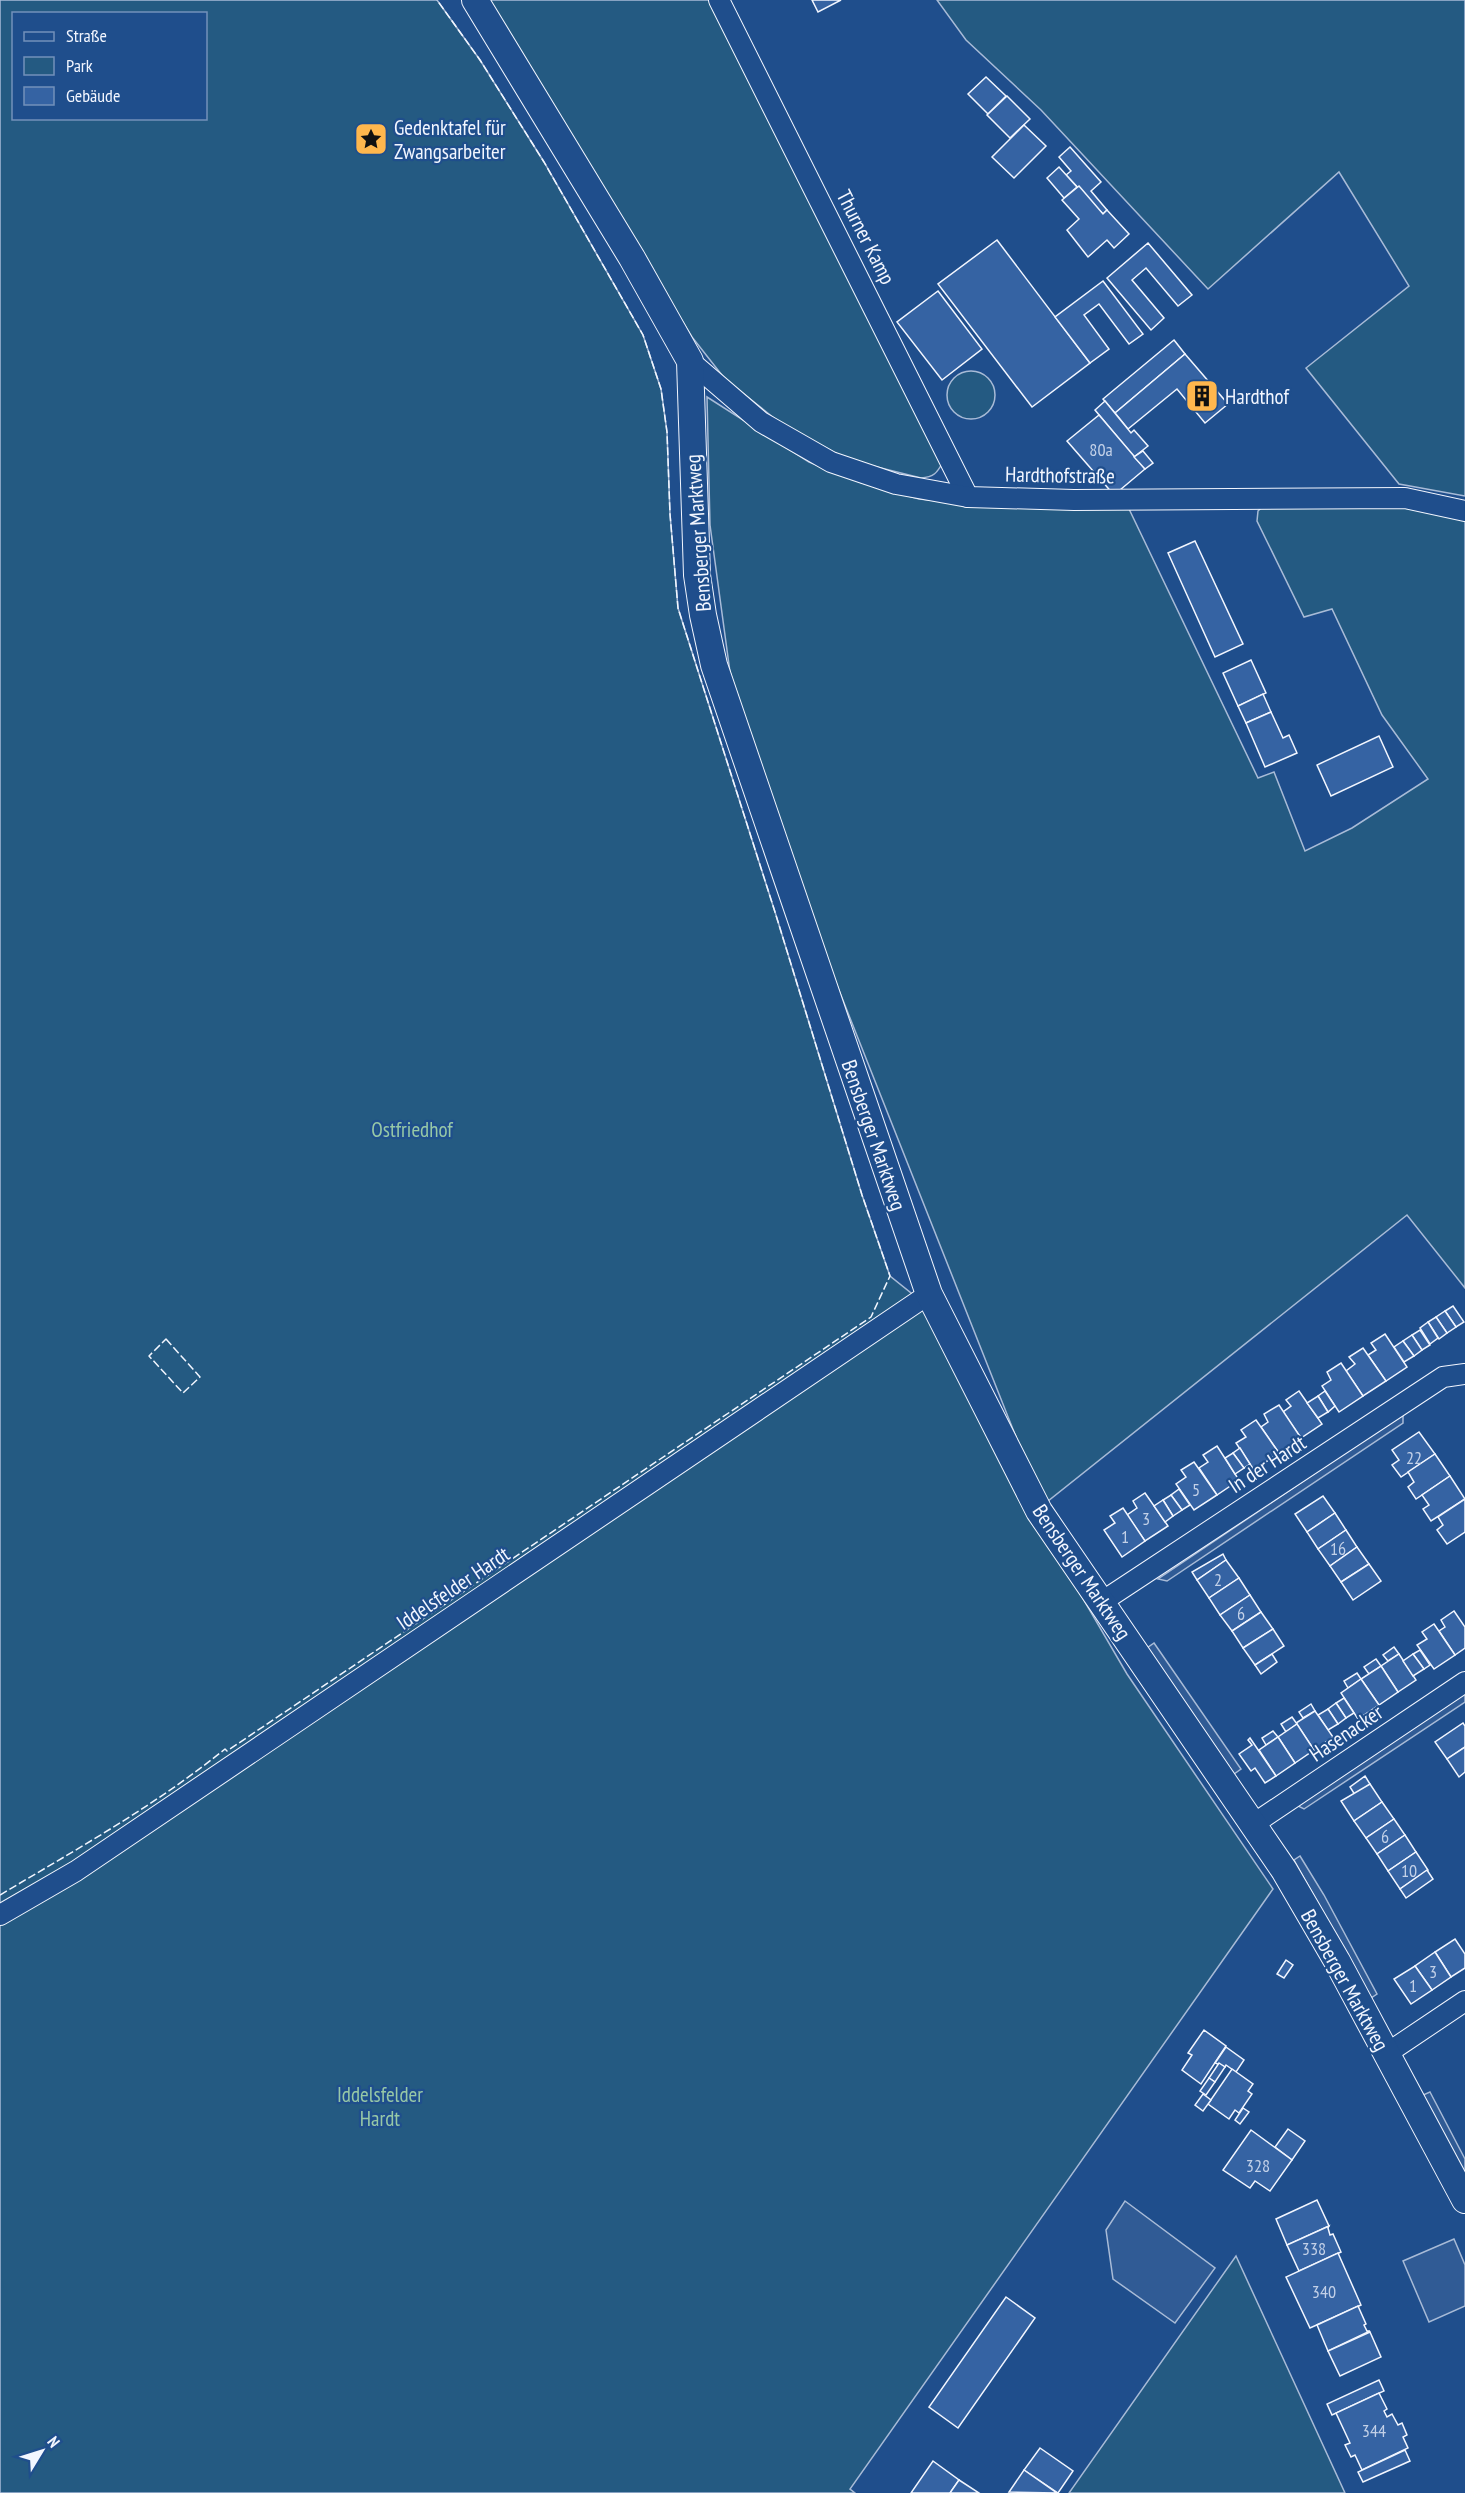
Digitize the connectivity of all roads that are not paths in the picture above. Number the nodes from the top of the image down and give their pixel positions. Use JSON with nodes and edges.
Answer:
{"nodes":[{"id":1,"x":475,"y":0,"type":"edge"},
{"id":2,"x":719,"y":0,"type":"edge"},
{"id":3,"x":690,"y":361,"type":"junction"},
{"id":4,"x":968,"y":497,"type":"junction"},
{"id":5,"x":1465,"y":511,"type":"edge"},
{"id":6,"x":929,"y":1294,"type":"junction"},
{"id":7,"x":1465,"y":1374,"type":"edge"},
{"id":8,"x":1100,"y":1603,"type":"junction"},
{"id":9,"x":1465,"y":1682,"type":"edge"},
{"id":10,"x":1255,"y":1823,"type":"junction"},
{"id":11,"x":0,"y":1916,"type":"edge"},
{"id":12,"x":1465,"y":2001,"type":"edge"},
{"id":13,"x":1386,"y":2054,"type":"junction"},
{"id":14,"x":1465,"y":2200,"type":"edge"}],
"edges":[{"from":1,"to":3,"type":"street","name":"Bensberger Marktweg"},
{"from":2,"to":4,"type":"street","name":"Thurner Kamp"},
{"from":3,"to":4,"type":"street","name":"Hardthofstraße"},
{"from":3,"to":6,"type":"street","name":"Bensberger Marktweg"},
{"from":4,"to":5,"type":"street","name":"Hardthofstraße"},
{"from":6,"to":8,"type":"street","name":"Bensberger Marktweg"},
{"from":6,"to":11,"type":"street","name":"Iddelsfelder Hardt"},
{"from":7,"to":8,"type":"street","name":"In der Hardt"},
{"from":8,"to":10,"type":"street","name":"Bensberger Marktweg"},
{"from":9,"to":10,"type":"street","name":"Hasenacker"},
{"from":10,"to":13,"type":"street","name":"Bensberger Marktweg"},
{"from":12,"to":13,"type":"street"},
{"from":13,"to":14,"type":"street","name":"Bensberger Marktweg"}]}
